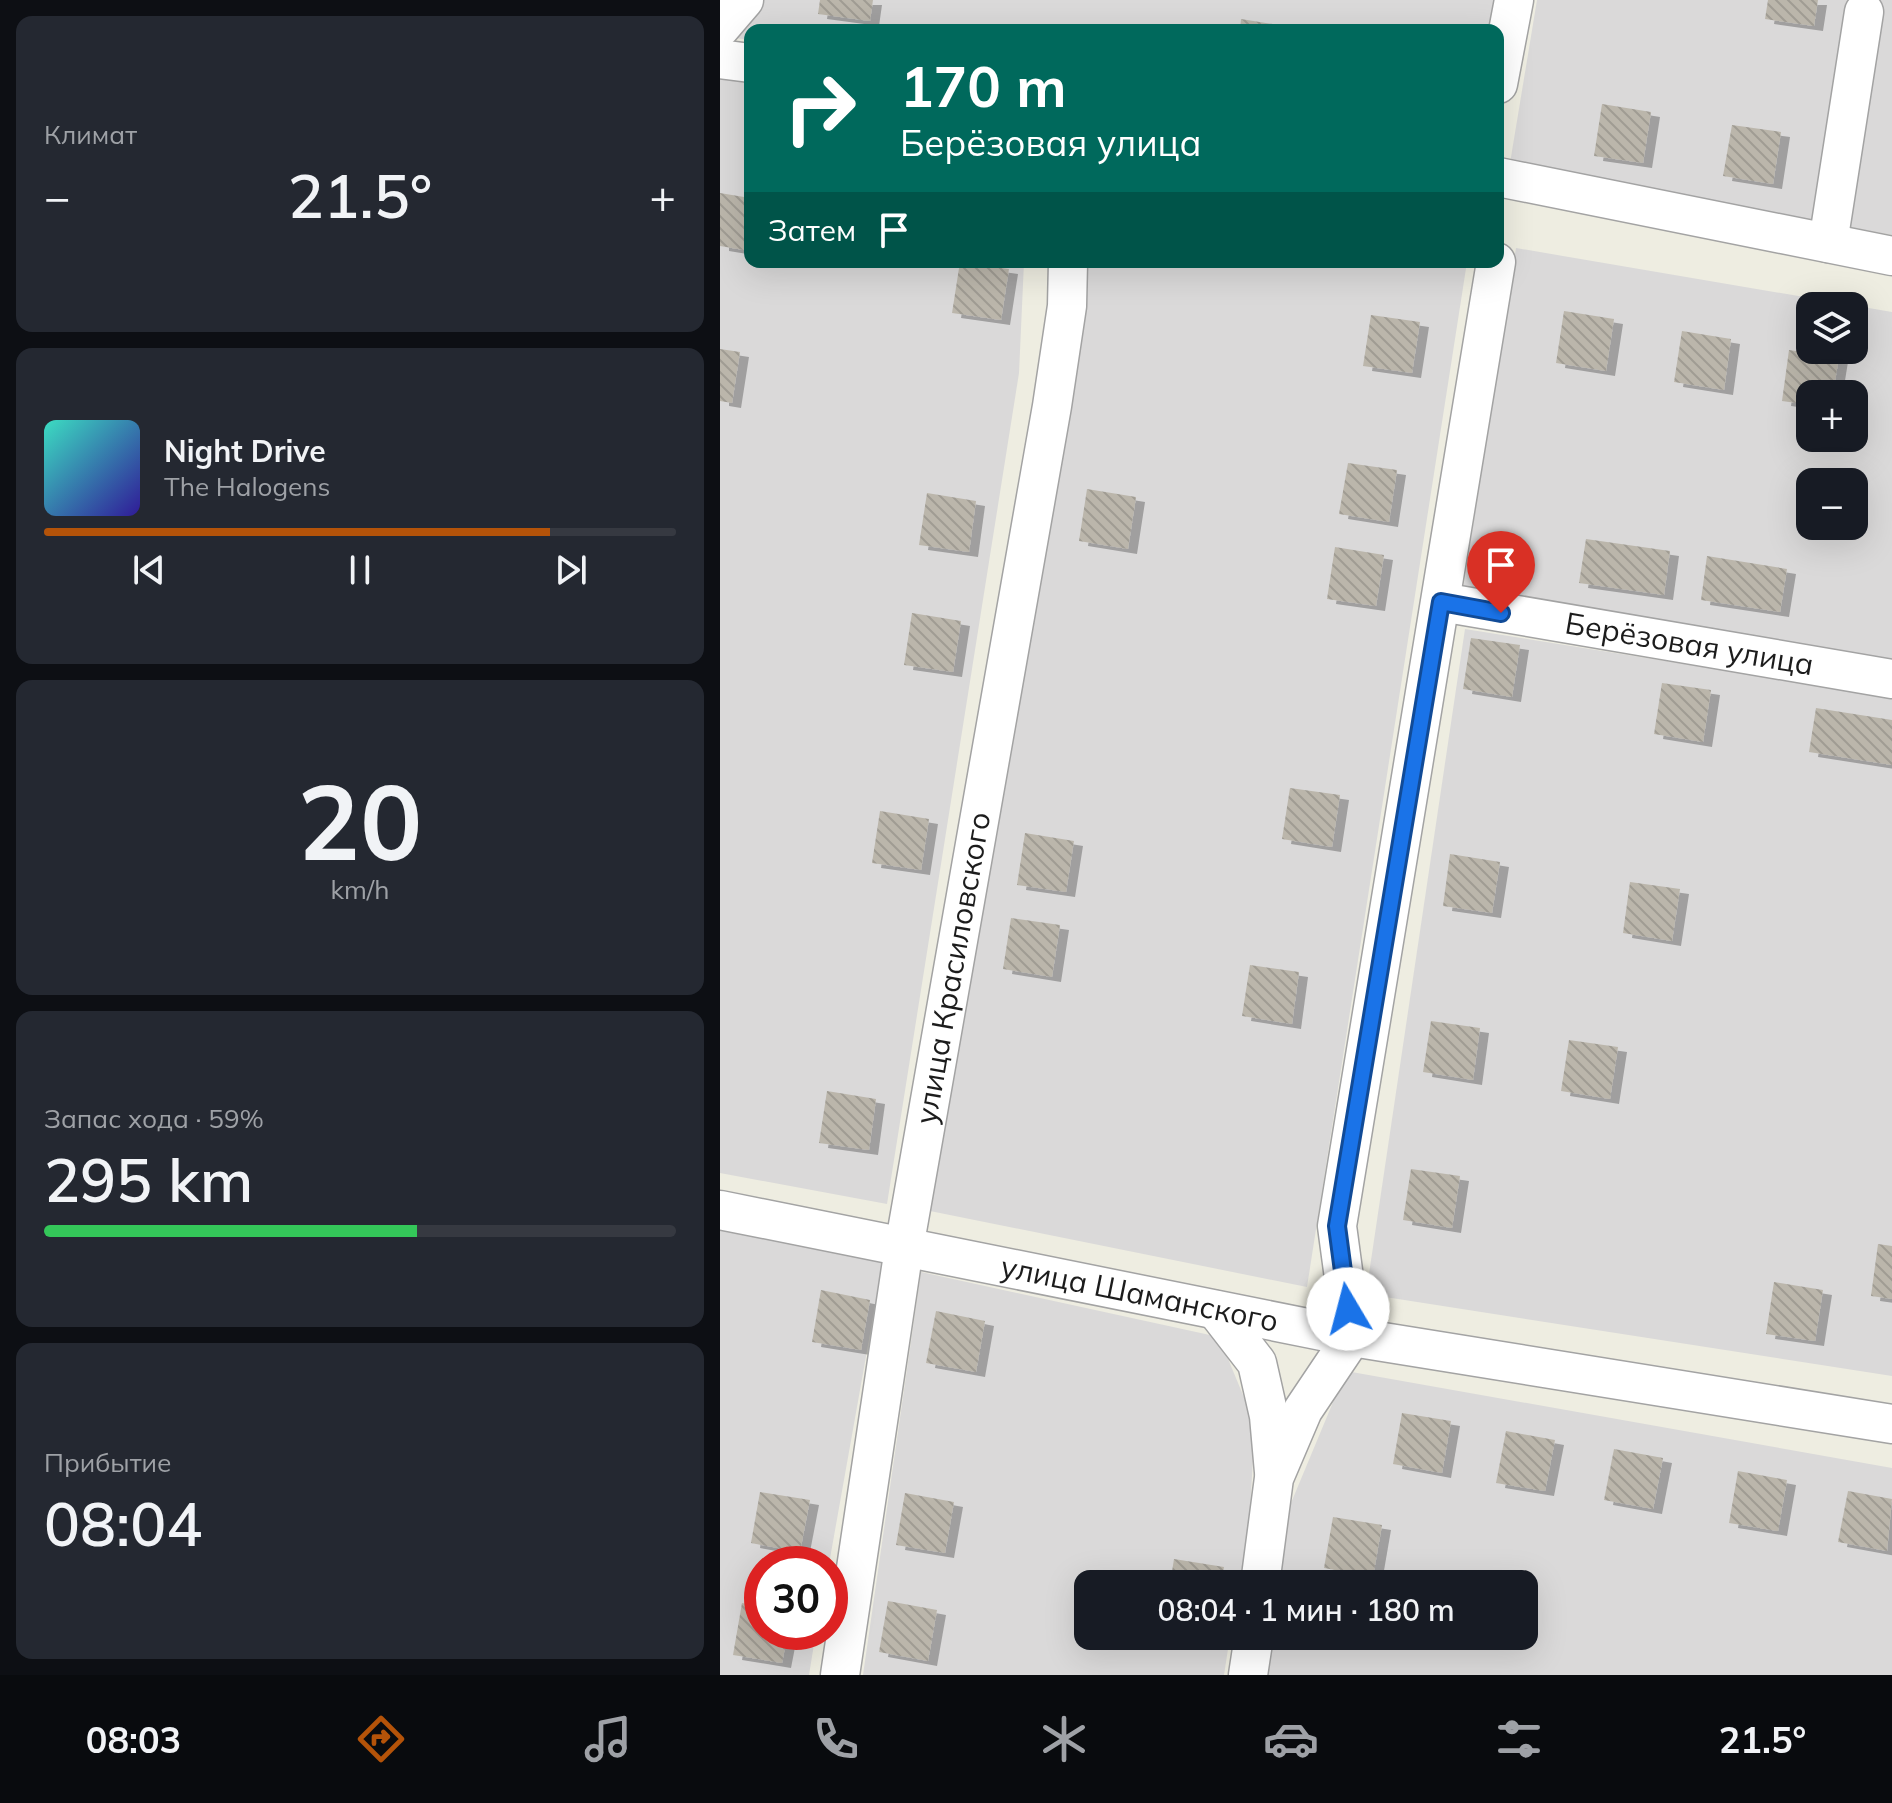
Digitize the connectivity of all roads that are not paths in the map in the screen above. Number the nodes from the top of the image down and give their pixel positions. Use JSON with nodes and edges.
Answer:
{"nodes":[{"id":1,"x":744,"y":0,"type":"edge"},
{"id":2,"x":1514,"y":0,"type":"edge"},
{"id":3,"x":1864,"y":12,"type":"dead end"},
{"id":4,"x":720,"y":28,"type":"edge"},
{"id":5,"x":1504,"y":52,"type":"edge"},
{"id":6,"x":720,"y":59,"type":"edge"},
{"id":7,"x":744,"y":62,"type":"edge"},
{"id":8,"x":1504,"y":178,"type":"edge"},
{"id":9,"x":1828,"y":243,"type":"junction"},
{"id":10,"x":1892,"y":256,"type":"edge"},
{"id":11,"x":1068,"y":268,"type":"edge"},
{"id":12,"x":1495,"y":268,"type":"edge"},
{"id":13,"x":1441,"y":602,"type":"junction"},
{"id":14,"x":1892,"y":679,"type":"edge"},
{"id":15,"x":720,"y":1210,"type":"edge"},
{"id":16,"x":904,"y":1248,"type":"junction"},
{"id":17,"x":1216,"y":1310,"type":"junction"},
{"id":18,"x":1352,"y":1337,"type":"junction"},
{"id":19,"x":1892,"y":1424,"type":"edge"},
{"id":20,"x":1274,"y":1478,"type":"junction"},
{"id":21,"x":1262,"y":1570,"type":"edge"},
{"id":22,"x":1252,"y":1650,"type":"edge"},
{"id":23,"x":840,"y":1675,"type":"edge"},
{"id":24,"x":1248,"y":1675,"type":"edge"}],
"edges":[{"from":1,"to":4,"type":"street"},
{"from":2,"to":5,"type":"street"},
{"from":3,"to":9,"type":"street"},
{"from":6,"to":7,"type":"street"},
{"from":8,"to":9,"type":"street"},
{"from":9,"to":10,"type":"street"},
{"from":11,"to":16,"type":"street","name":"улица Красиловского"},
{"from":12,"to":13,"type":"street"},
{"from":13,"to":14,"type":"street","name":"Берёзовая улица"},
{"from":13,"to":18,"type":"street"},
{"from":15,"to":16,"type":"street","name":"улица Шаманского"},
{"from":16,"to":17,"type":"street","name":"улица Шаманского"},
{"from":16,"to":23,"type":"street","name":"улица Красиловского"},
{"from":17,"to":18,"type":"street","name":"улица Шаманского"},
{"from":17,"to":20,"type":"street"},
{"from":18,"to":19,"type":"street","name":"улица Шаманского"},
{"from":18,"to":20,"type":"street"},
{"from":20,"to":21,"type":"street"},
{"from":22,"to":24,"type":"street"}]}
